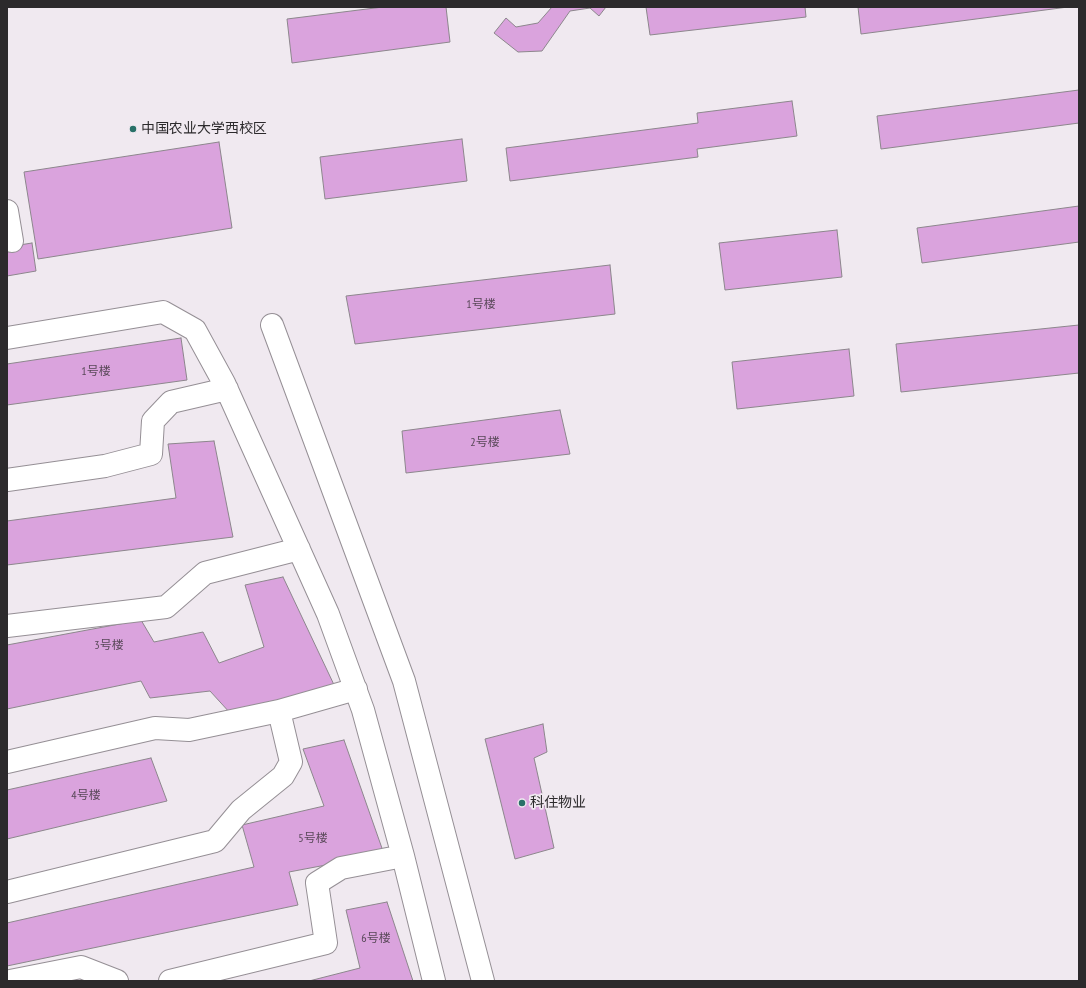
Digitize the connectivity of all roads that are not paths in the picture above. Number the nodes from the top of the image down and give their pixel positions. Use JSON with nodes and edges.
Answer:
{"nodes":[{"id":1,"x":7,"y":211,"type":"edge"},
{"id":2,"x":12,"y":241,"type":"dead end"},
{"id":3,"x":272,"y":325,"type":"dead end"},
{"id":4,"x":7,"y":338,"type":"edge"},
{"id":5,"x":227,"y":389,"type":"junction"},
{"id":6,"x":7,"y":480,"type":"edge"},
{"id":7,"x":299,"y":549,"type":"junction"},
{"id":8,"x":7,"y":626,"type":"edge"},
{"id":9,"x":356,"y":689,"type":"junction"},
{"id":10,"x":279,"y":711,"type":"junction"},
{"id":11,"x":7,"y":762,"type":"edge"},
{"id":12,"x":403,"y":856,"type":"junction"},
{"id":13,"x":7,"y":892,"type":"edge"},
{"id":14,"x":10,"y":981,"type":"edge"},
{"id":15,"x":117,"y":981,"type":"edge"},
{"id":16,"x":170,"y":981,"type":"edge"},
{"id":17,"x":434,"y":981,"type":"edge"},
{"id":18,"x":483,"y":981,"type":"edge"}],
"edges":[{"from":1,"to":2,"type":"street"},
{"from":3,"to":18,"type":"street"},
{"from":4,"to":5,"type":"street"},
{"from":5,"to":6,"type":"street"},
{"from":5,"to":7,"type":"street"},
{"from":7,"to":8,"type":"street"},
{"from":7,"to":9,"type":"street"},
{"from":9,"to":10,"type":"street"},
{"from":9,"to":12,"type":"street"},
{"from":10,"to":11,"type":"street"},
{"from":10,"to":13,"type":"street"},
{"from":12,"to":16,"type":"street"},
{"from":12,"to":17,"type":"street"},
{"from":14,"to":15,"type":"street"}]}
